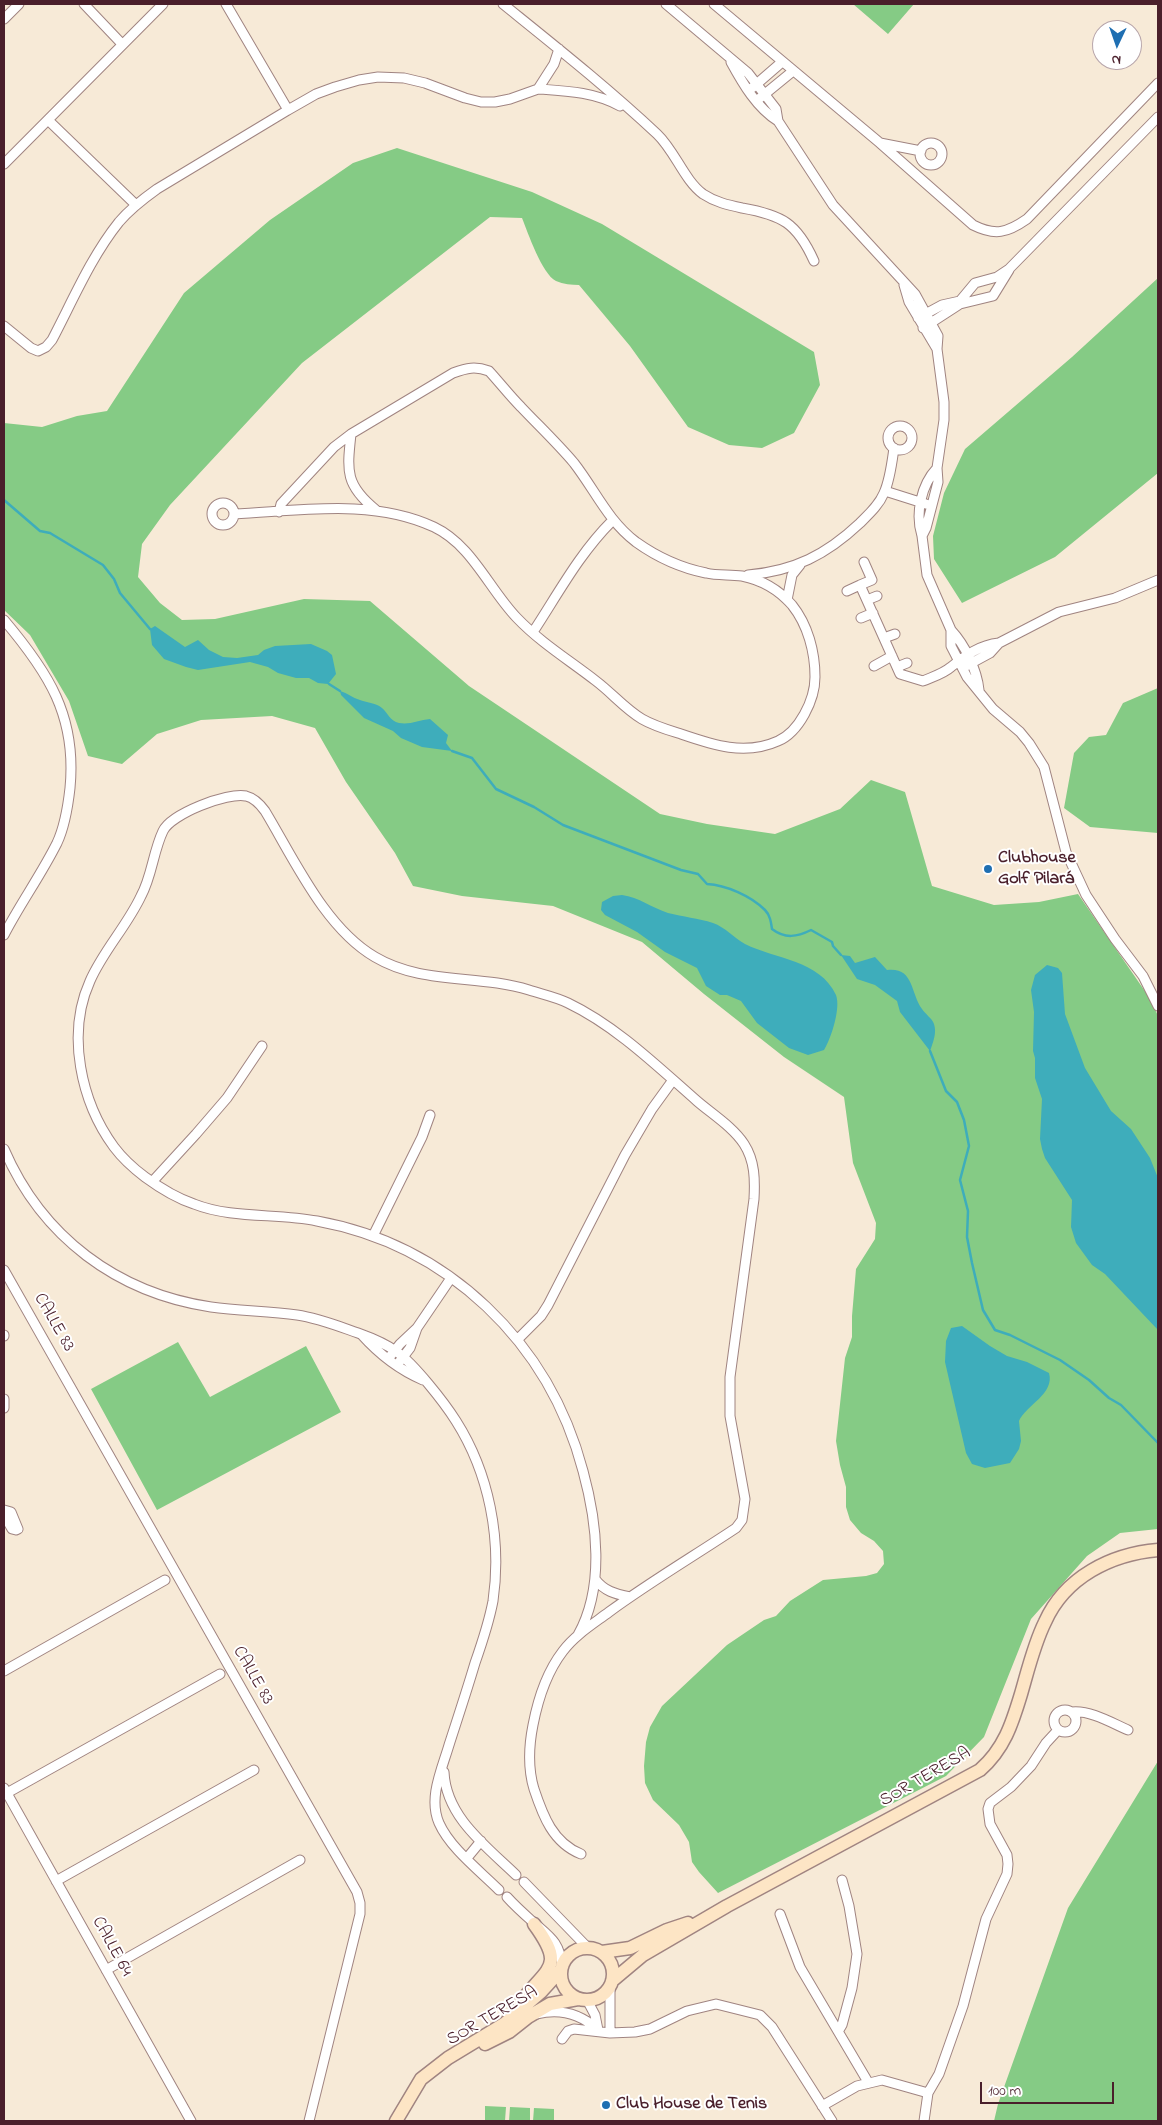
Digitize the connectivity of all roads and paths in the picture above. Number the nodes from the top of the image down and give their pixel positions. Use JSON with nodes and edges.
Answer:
{"nodes":[{"id":1,"x":19,"y":4,"type":"edge"},
{"id":2,"x":84,"y":4,"type":"edge"},
{"id":3,"x":163,"y":4,"type":"edge"},
{"id":4,"x":226,"y":4,"type":"edge"},
{"id":5,"x":503,"y":4,"type":"edge"},
{"id":6,"x":666,"y":4,"type":"edge"},
{"id":7,"x":714,"y":4,"type":"edge"},
{"id":8,"x":4,"y":19,"type":"edge"},
{"id":9,"x":122,"y":44,"type":"junction"},
{"id":10,"x":559,"y":49,"type":"junction"},
{"id":11,"x":729,"y":58,"type":"junction"},
{"id":12,"x":782,"y":62,"type":"junction"},
{"id":13,"x":793,"y":71,"type":"junction"},
{"id":14,"x":1158,"y":83,"type":"edge"},
{"id":15,"x":757,"y":84,"type":"junction"},
{"id":16,"x":538,"y":89,"type":"junction"},
{"id":17,"x":749,"y":90,"type":"junction"},
{"id":18,"x":765,"y":94,"type":"junction"},
{"id":19,"x":756,"y":101,"type":"junction"},
{"id":20,"x":288,"y":110,"type":"junction"},
{"id":21,"x":632,"y":111,"type":"junction"},
{"id":22,"x":1158,"y":117,"type":"edge"},
{"id":23,"x":48,"y":120,"type":"junction"},
{"id":24,"x":778,"y":121,"type":"junction"},
{"id":25,"x":880,"y":143,"type":"junction"},
{"id":26,"x":921,"y":150,"type":"dead end"},
{"id":27,"x":4,"y":164,"type":"edge"},
{"id":28,"x":136,"y":205,"type":"junction"},
{"id":29,"x":814,"y":261,"type":"dead end"},
{"id":30,"x":1009,"y":269,"type":"junction"},
{"id":31,"x":922,"y":315,"type":"junction"},
{"id":32,"x":4,"y":326,"type":"edge"},
{"id":33,"x":928,"y":326,"type":"junction"},
{"id":34,"x":351,"y":434,"type":"junction"},
{"id":35,"x":894,"y":448,"type":"dead end"},
{"id":36,"x":937,"y":468,"type":"junction"},
{"id":37,"x":885,"y":491,"type":"junction"},
{"id":38,"x":921,"y":502,"type":"junction"},
{"id":39,"x":931,"y":505,"type":"junction"},
{"id":40,"x":376,"y":510,"type":"junction"},
{"id":41,"x":279,"y":512,"type":"junction"},
{"id":42,"x":234,"y":514,"type":"dead end"},
{"id":43,"x":612,"y":520,"type":"junction"},
{"id":44,"x":922,"y":536,"type":"junction"},
{"id":45,"x":864,"y":562,"type":"dead end"},
{"id":46,"x":800,"y":564,"type":"junction"},
{"id":47,"x":740,"y":576,"type":"junction"},
{"id":48,"x":1158,"y":579,"type":"edge"},
{"id":49,"x":860,"y":585,"type":"junction"},
{"id":50,"x":846,"y":592,"type":"dead end"},
{"id":51,"x":876,"y":596,"type":"dead end"},
{"id":52,"x":787,"y":600,"type":"junction"},
{"id":53,"x":867,"y":600,"type":"junction"},
{"id":54,"x":873,"y":613,"type":"junction"},
{"id":55,"x":861,"y":618,"type":"dead end"},
{"id":56,"x":4,"y":620,"type":"edge"},
{"id":57,"x":533,"y":632,"type":"junction"},
{"id":58,"x":895,"y":634,"type":"dead end"},
{"id":59,"x":884,"y":638,"type":"junction"},
{"id":60,"x":892,"y":656,"type":"junction"},
{"id":61,"x":965,"y":661,"type":"junction"},
{"id":62,"x":907,"y":663,"type":"dead end"},
{"id":63,"x":874,"y":666,"type":"dead end"},
{"id":64,"x":897,"y":667,"type":"junction"},
{"id":65,"x":4,"y":935,"type":"edge"},
{"id":66,"x":1158,"y":1006,"type":"edge"},
{"id":67,"x":262,"y":1046,"type":"dead end"},
{"id":68,"x":673,"y":1080,"type":"junction"},
{"id":69,"x":430,"y":1115,"type":"dead end"},
{"id":70,"x":4,"y":1149,"type":"edge"},
{"id":71,"x":152,"y":1182,"type":"junction"},
{"id":72,"x":372,"y":1236,"type":"junction"},
{"id":73,"x":4,"y":1270,"type":"edge"},
{"id":74,"x":451,"y":1278,"type":"junction"},
{"id":75,"x":417,"y":1328,"type":"junction"},
{"id":76,"x":362,"y":1335,"type":"junction"},
{"id":77,"x":518,"y":1339,"type":"junction"},
{"id":78,"x":395,"y":1350,"type":"junction"},
{"id":79,"x":403,"y":1356,"type":"junction"},
{"id":80,"x":388,"y":1359,"type":"junction"},
{"id":81,"x":397,"y":1365,"type":"junction"},
{"id":82,"x":424,"y":1381,"type":"junction"},
{"id":83,"x":4,"y":1399,"type":"edge"},
{"id":84,"x":4,"y":1408,"type":"edge"},
{"id":85,"x":4,"y":1510,"type":"edge"},
{"id":86,"x":4,"y":1515,"type":"edge"},
{"id":87,"x":1158,"y":1550,"type":"edge"},
{"id":88,"x":595,"y":1579,"type":"junction"},
{"id":89,"x":165,"y":1580,"type":"dead end"},
{"id":90,"x":630,"y":1597,"type":"junction"},
{"id":91,"x":578,"y":1635,"type":"junction"},
{"id":92,"x":4,"y":1671,"type":"edge"},
{"id":93,"x":220,"y":1674,"type":"dead end"},
{"id":94,"x":1072,"y":1712,"type":"junction"},
{"id":95,"x":1058,"y":1730,"type":"junction"},
{"id":96,"x":1128,"y":1730,"type":"dead end"},
{"id":97,"x":443,"y":1765,"type":"junction"},
{"id":98,"x":254,"y":1770,"type":"dead end"},
{"id":99,"x":5,"y":1791,"type":"edge"},
{"id":100,"x":481,"y":1841,"type":"junction"},
{"id":101,"x":581,"y":1854,"type":"dead end"},
{"id":102,"x":467,"y":1858,"type":"junction"},
{"id":103,"x":300,"y":1860,"type":"dead end"},
{"id":104,"x":516,"y":1875,"type":"dead end"},
{"id":105,"x":842,"y":1880,"type":"dead end"},
{"id":106,"x":56,"y":1881,"type":"junction"},
{"id":107,"x":524,"y":1882,"type":"dead end"},
{"id":108,"x":499,"y":1890,"type":"dead end"},
{"id":109,"x":507,"y":1897,"type":"dead end"},
{"id":110,"x":727,"y":1906,"type":"junction"},
{"id":111,"x":780,"y":1914,"type":"dead end"},
{"id":112,"x":534,"y":1924,"type":"junction"},
{"id":113,"x":588,"y":1948,"type":"junction"},
{"id":114,"x":602,"y":1952,"type":"junction"},
{"id":115,"x":562,"y":1969,"type":"junction"},
{"id":116,"x":106,"y":1970,"type":"junction"},
{"id":117,"x":611,"y":1984,"type":"junction"},
{"id":118,"x":583,"y":1999,"type":"junction"},
{"id":119,"x":528,"y":2017,"type":"junction"},
{"id":120,"x":504,"y":2024,"type":"junction"},
{"id":121,"x":839,"y":2030,"type":"junction"},
{"id":122,"x":598,"y":2031,"type":"junction"},
{"id":123,"x":610,"y":2033,"type":"junction"},
{"id":124,"x":562,"y":2039,"type":"dead end"},
{"id":125,"x":427,"y":2074,"type":"junction"},
{"id":126,"x":868,"y":2082,"type":"junction"},
{"id":127,"x":928,"y":2093,"type":"junction"},
{"id":128,"x":822,"y":2106,"type":"junction"},
{"id":129,"x":191,"y":2121,"type":"edge"},
{"id":130,"x":309,"y":2121,"type":"edge"},
{"id":131,"x":396,"y":2121,"type":"edge"},
{"id":132,"x":832,"y":2121,"type":"edge"},
{"id":133,"x":924,"y":2121,"type":"edge"}],
"edges":[{"from":1,"to":8,"type":"street"},
{"from":2,"to":9,"type":"street"},
{"from":3,"to":9,"type":"street"},
{"from":4,"to":20,"type":"street"},
{"from":5,"to":10,"type":"street"},
{"from":6,"to":11,"type":"street"},
{"from":7,"to":12,"type":"street"},
{"from":9,"to":23,"type":"street"},
{"from":10,"to":16,"type":"street"},
{"from":10,"to":21,"type":"street"},
{"from":11,"to":15,"type":"street"},
{"from":11,"to":17,"type":"street"},
{"from":12,"to":13,"type":"street"},
{"from":12,"to":15,"type":"street"},
{"from":13,"to":18,"type":"street"},
{"from":13,"to":25,"type":"street"},
{"from":14,"to":25,"type":"street"},
{"from":15,"to":17,"type":"street"},
{"from":15,"to":18,"type":"street"},
{"from":16,"to":20,"type":"street"},
{"from":16,"to":21,"type":"street"},
{"from":17,"to":19,"type":"street"},
{"from":18,"to":19,"type":"street"},
{"from":18,"to":24,"type":"street"},
{"from":19,"to":24,"type":"street"},
{"from":20,"to":28,"type":"street"},
{"from":21,"to":29,"type":"street"},
{"from":22,"to":30,"type":"street"},
{"from":23,"to":27,"type":"street"},
{"from":23,"to":28,"type":"street"},
{"from":24,"to":31,"type":"street"},
{"from":25,"to":26,"type":"street"},
{"from":28,"to":32,"type":"street"},
{"from":30,"to":31,"type":"street"},
{"from":30,"to":33,"type":"street"},
{"from":31,"to":33,"type":"street"},
{"from":33,"to":36,"type":"street"},
{"from":34,"to":40,"type":"street"},
{"from":34,"to":41,"type":"street"},
{"from":34,"to":43,"type":"street"},
{"from":35,"to":37,"type":"street"},
{"from":36,"to":38,"type":"street"},
{"from":36,"to":39,"type":"street"},
{"from":37,"to":38,"type":"street"},
{"from":37,"to":46,"type":"street"},
{"from":38,"to":39,"type":"street"},
{"from":38,"to":44,"type":"street"},
{"from":39,"to":44,"type":"street"},
{"from":40,"to":41,"type":"street"},
{"from":40,"to":57,"type":"street"},
{"from":41,"to":42,"type":"street"},
{"from":43,"to":47,"type":"street"},
{"from":43,"to":57,"type":"street"},
{"from":44,"to":61,"type":"street"},
{"from":45,"to":49,"type":"street"},
{"from":46,"to":47,"type":"street"},
{"from":46,"to":52,"type":"street"},
{"from":47,"to":52,"type":"street"},
{"from":48,"to":61,"type":"street"},
{"from":49,"to":50,"type":"street"},
{"from":49,"to":53,"type":"street"},
{"from":51,"to":53,"type":"street"},
{"from":52,"to":57,"type":"street"},
{"from":53,"to":54,"type":"street"},
{"from":54,"to":55,"type":"street"},
{"from":54,"to":59,"type":"street"},
{"from":56,"to":65,"type":"street"},
{"from":58,"to":59,"type":"street"},
{"from":59,"to":60,"type":"street"},
{"from":60,"to":63,"type":"street"},
{"from":60,"to":64,"type":"street"},
{"from":61,"to":64,"type":"street"},
{"from":61,"to":66,"type":"street"},
{"from":62,"to":64,"type":"street"},
{"from":67,"to":71,"type":"street"},
{"from":68,"to":71,"type":"street"},
{"from":68,"to":77,"type":"street"},
{"from":68,"to":90,"type":"street"},
{"from":69,"to":72,"type":"street"},
{"from":70,"to":76,"type":"street"},
{"from":71,"to":72,"type":"street"},
{"from":72,"to":74,"type":"street"},
{"from":73,"to":130,"type":"street","name":"CALLE 83"},
{"from":74,"to":75,"type":"street"},
{"from":74,"to":77,"type":"street"},
{"from":75,"to":78,"type":"street"},
{"from":75,"to":79,"type":"street"},
{"from":76,"to":78,"type":"street"},
{"from":76,"to":80,"type":"street"},
{"from":77,"to":88,"type":"street"},
{"from":78,"to":79,"type":"street"},
{"from":78,"to":80,"type":"street"},
{"from":79,"to":81,"type":"street"},
{"from":79,"to":82,"type":"street"},
{"from":80,"to":81,"type":"street"},
{"from":81,"to":82,"type":"street"},
{"from":82,"to":97,"type":"street"},
{"from":83,"to":84,"type":"street"},
{"from":85,"to":86,"type":"street"},
{"from":87,"to":110,"type":"street","name":"SOR TERESA"},
{"from":88,"to":90,"type":"street"},
{"from":88,"to":91,"type":"street"},
{"from":89,"to":92,"type":"street"},
{"from":90,"to":91,"type":"street"},
{"from":91,"to":101,"type":"street"},
{"from":93,"to":99,"type":"street"},
{"from":94,"to":95,"type":"street"},
{"from":94,"to":95,"type":"street"},
{"from":94,"to":96,"type":"street"},
{"from":95,"to":127,"type":"street"},
{"from":97,"to":100,"type":"street"},
{"from":97,"to":102,"type":"street"},
{"from":98,"to":106,"type":"street"},
{"from":99,"to":106,"type":"street","name":"CALLE 64"},
{"from":100,"to":102,"type":"street"},
{"from":100,"to":104,"type":"street"},
{"from":102,"to":108,"type":"street"},
{"from":103,"to":116,"type":"street"},
{"from":105,"to":121,"type":"street"},
{"from":106,"to":116,"type":"street","name":"CALLE 64"},
{"from":107,"to":113,"type":"street"},
{"from":109,"to":112,"type":"street"},
{"from":110,"to":114,"type":"street","name":"SOR TERESA"},
{"from":110,"to":117,"type":"street","name":"SOR TERESA"},
{"from":111,"to":121,"type":"street"},
{"from":112,"to":115,"type":"street"},
{"from":112,"to":120,"type":"street"},
{"from":113,"to":114,"type":"street","name":"SOR TERESA"},
{"from":113,"to":115,"type":"street","name":"SOR TERESA"},
{"from":114,"to":117,"type":"street"},
{"from":115,"to":118,"type":"street"},
{"from":115,"to":120,"type":"street","name":"SOR TERESA"},
{"from":116,"to":129,"type":"street","name":"CALLE 64"},
{"from":117,"to":118,"type":"street","name":"SOR TERESA"},
{"from":117,"to":123,"type":"street"},
{"from":118,"to":119,"type":"street","name":"SOR TERESA"},
{"from":118,"to":122,"type":"street"},
{"from":119,"to":122,"type":"street"},
{"from":119,"to":125,"type":"street","name":"SOR TERESA"},
{"from":120,"to":125,"type":"street","name":"SOR TERESA"},
{"from":121,"to":126,"type":"street"},
{"from":122,"to":123,"type":"street"},
{"from":122,"to":124,"type":"street"},
{"from":123,"to":128,"type":"street"},
{"from":125,"to":131,"type":"street","name":"SOR TERESA"},
{"from":126,"to":127,"type":"street"},
{"from":126,"to":128,"type":"street"},
{"from":127,"to":133,"type":"street"},
{"from":128,"to":132,"type":"street"}]}
